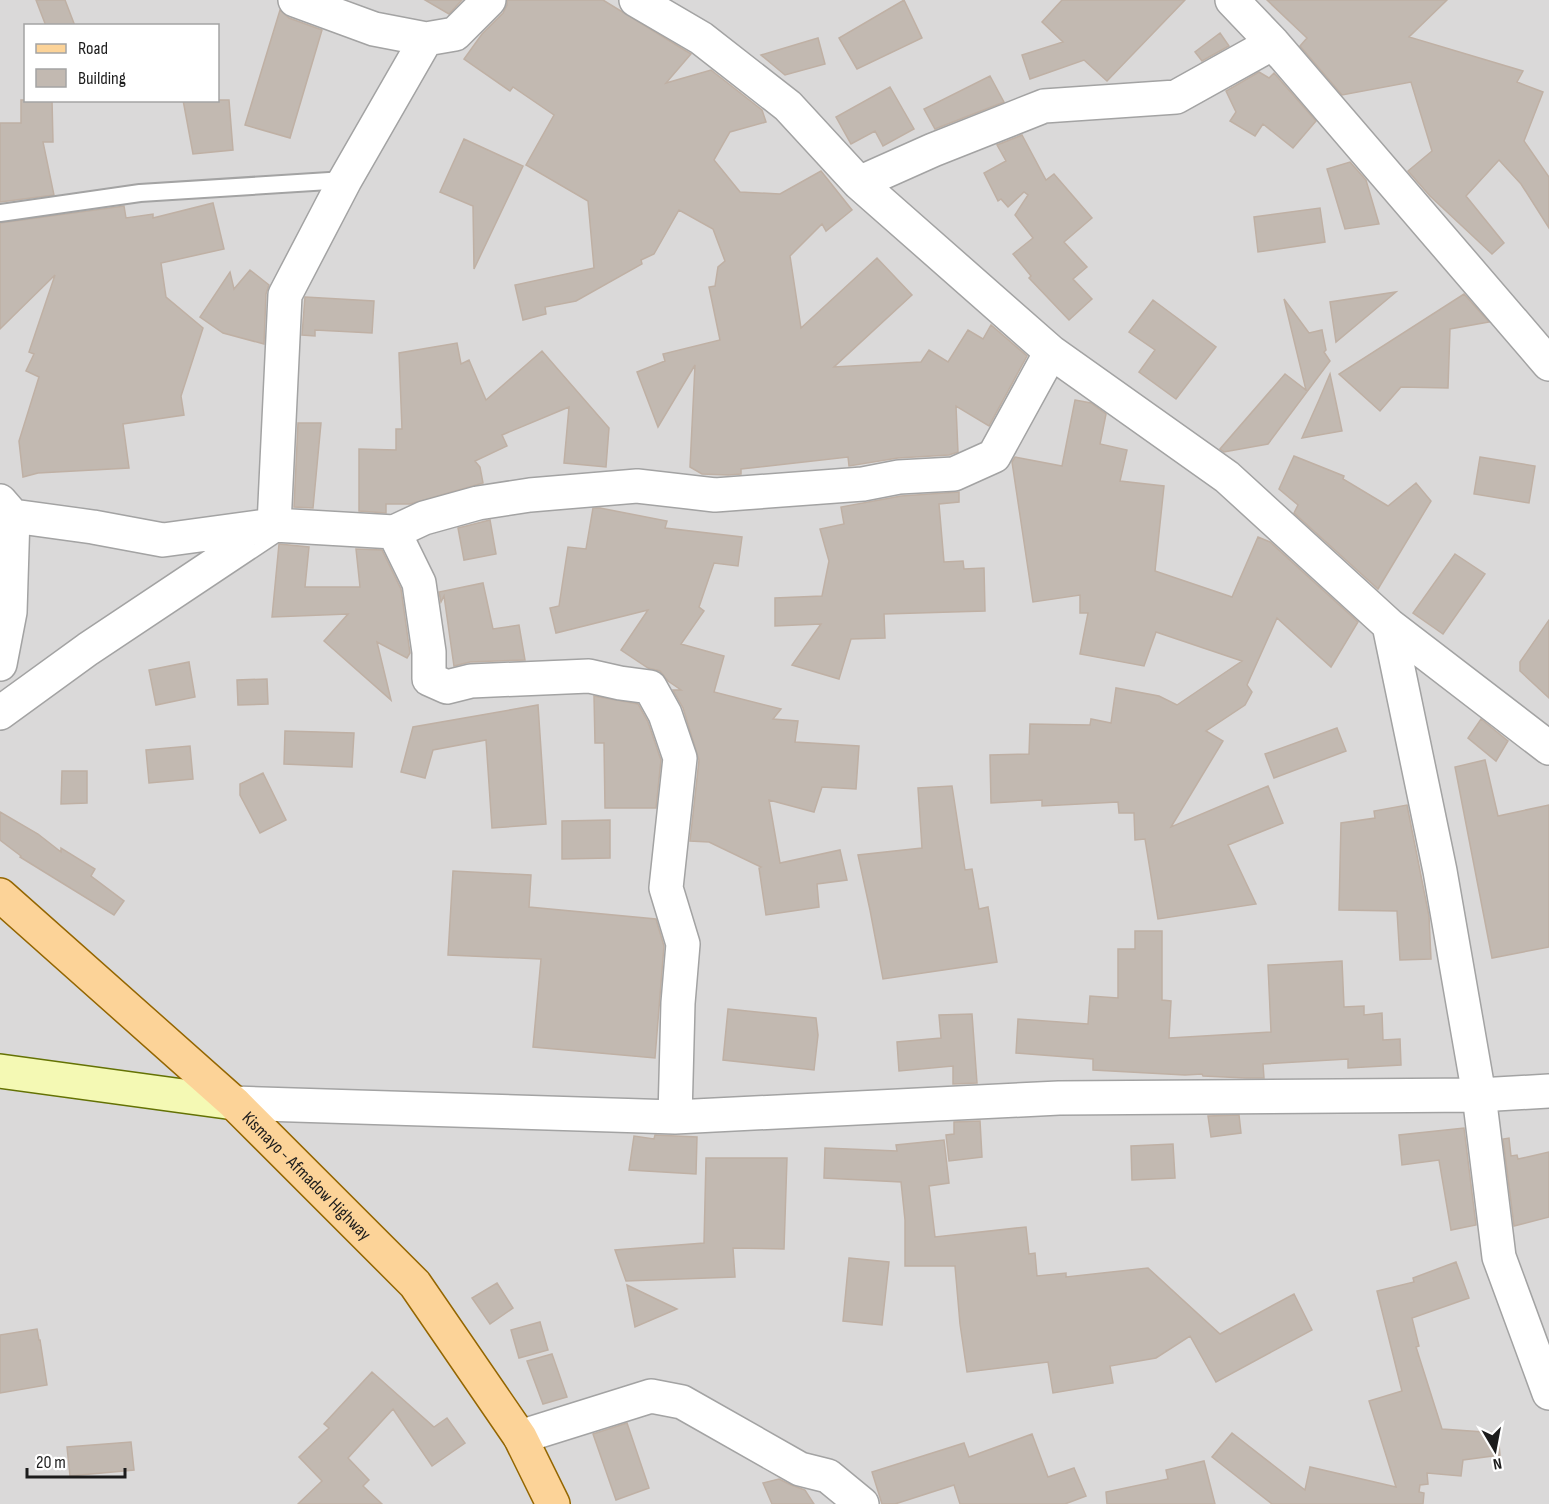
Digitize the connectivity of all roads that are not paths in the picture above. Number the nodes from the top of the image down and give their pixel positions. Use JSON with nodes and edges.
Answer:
{"nodes":[{"id":1,"x":295,"y":0,"type":"edge"},
{"id":2,"x":489,"y":0,"type":"edge"},
{"id":3,"x":636,"y":0,"type":"edge"},
{"id":4,"x":1232,"y":0,"type":"edge"},
{"id":5,"x":426,"y":39,"type":"junction"},
{"id":6,"x":1273,"y":43,"type":"junction"},
{"id":7,"x":345,"y":180,"type":"junction"},
{"id":8,"x":859,"y":183,"type":"junction"},
{"id":9,"x":0,"y":213,"type":"edge"},
{"id":10,"x":1051,"y":352,"type":"junction"},
{"id":11,"x":1549,"y":364,"type":"edge"},
{"id":12,"x":6,"y":509,"type":"edge"},
{"id":13,"x":274,"y":525,"type":"junction"},
{"id":14,"x":394,"y":532,"type":"junction"},
{"id":15,"x":1389,"y":625,"type":"junction"},
{"id":16,"x":0,"y":664,"type":"edge"},
{"id":17,"x":0,"y":713,"type":"edge"},
{"id":18,"x":1549,"y":748,"type":"edge"},
{"id":19,"x":0,"y":896,"type":"edge"},
{"id":20,"x":0,"y":1071,"type":"edge"},
{"id":21,"x":1549,"y":1091,"type":"edge"},
{"id":22,"x":1479,"y":1095,"type":"junction"},
{"id":23,"x":234,"y":1103,"type":"junction"},
{"id":24,"x":675,"y":1117,"type":"junction"},
{"id":25,"x":1549,"y":1393,"type":"edge"},
{"id":26,"x":520,"y":1437,"type":"junction"},
{"id":27,"x":553,"y":1504,"type":"edge"},
{"id":28,"x":862,"y":1504,"type":"edge"}],
"edges":[{"from":1,"to":5,"type":"street"},
{"from":2,"to":5,"type":"street"},
{"from":3,"to":8,"type":"street"},
{"from":4,"to":6,"type":"street"},
{"from":5,"to":7,"type":"street"},
{"from":6,"to":8,"type":"street"},
{"from":6,"to":11,"type":"street"},
{"from":7,"to":9,"type":"lane"},
{"from":7,"to":13,"type":"street"},
{"from":8,"to":10,"type":"street"},
{"from":10,"to":14,"type":"street"},
{"from":10,"to":15,"type":"street"},
{"from":12,"to":13,"type":"street"},
{"from":12,"to":16,"type":"street"},
{"from":13,"to":14,"type":"street"},
{"from":13,"to":17,"type":"street"},
{"from":14,"to":24,"type":"street"},
{"from":15,"to":18,"type":"street"},
{"from":15,"to":22,"type":"street"},
{"from":19,"to":23,"type":"main road","name":"Kismayo - Afmadow Highway"},
{"from":20,"to":23,"type":"street"},
{"from":21,"to":22,"type":"street"},
{"from":22,"to":24,"type":"street"},
{"from":22,"to":25,"type":"street"},
{"from":23,"to":24,"type":"street"},
{"from":23,"to":26,"type":"main road","name":"Kismayo - Afmadow Highway"},
{"from":26,"to":27,"type":"main road","name":"Kismayo - Afmadow Highway"},
{"from":26,"to":28,"type":"street"}]}
